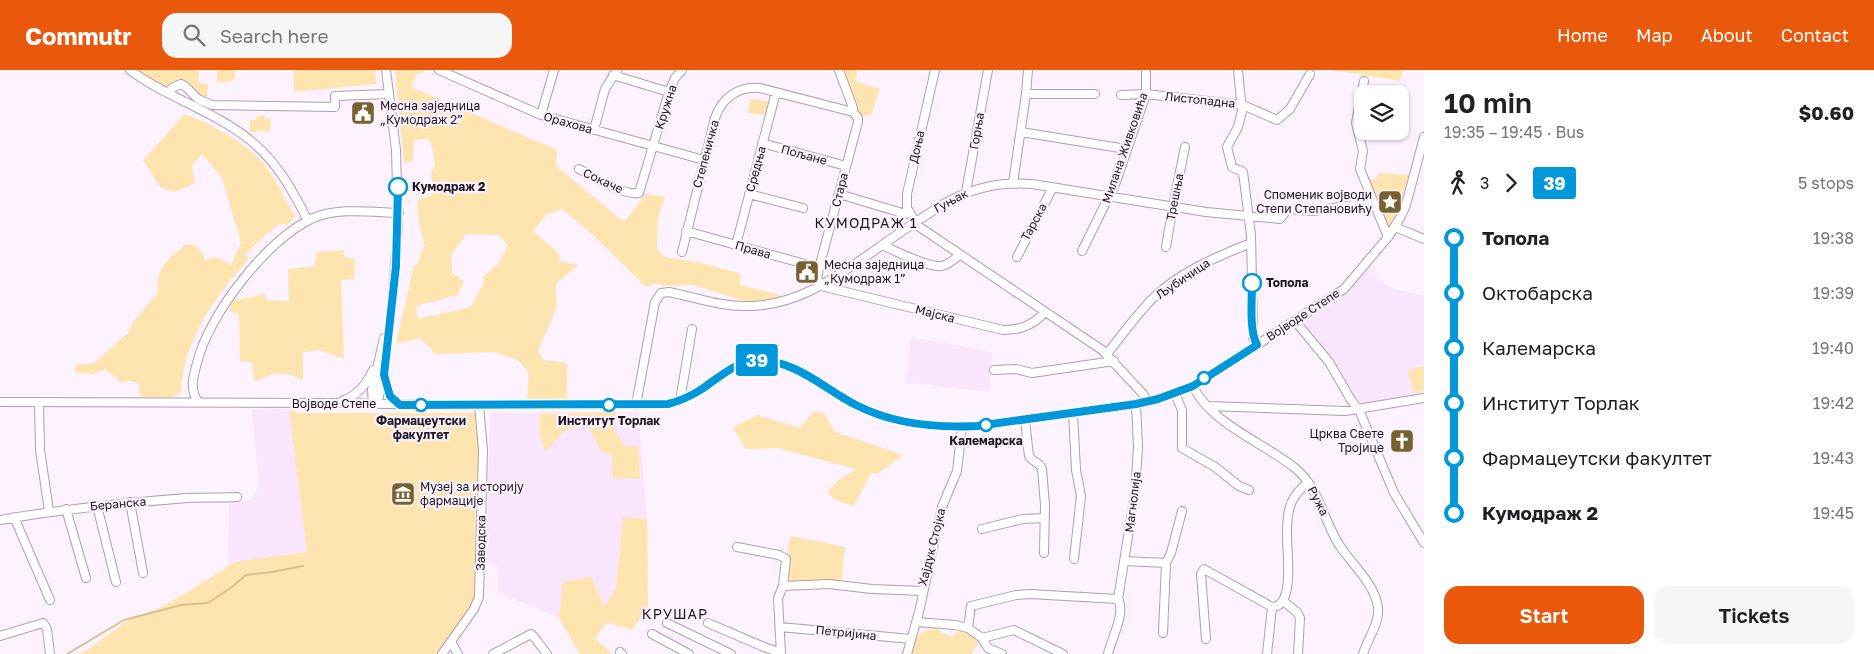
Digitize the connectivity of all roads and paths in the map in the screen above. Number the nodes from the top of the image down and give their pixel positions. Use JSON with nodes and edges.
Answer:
{"nodes":[{"id":1,"x":130,"y":70,"type":"edge"},
{"id":2,"x":386,"y":70,"type":"edge"},
{"id":3,"x":439,"y":70,"type":"edge"},
{"id":4,"x":554,"y":70,"type":"edge"},
{"id":5,"x":682,"y":70,"type":"edge"},
{"id":6,"x":839,"y":70,"type":"edge"},
{"id":7,"x":935,"y":70,"type":"edge"},
{"id":8,"x":988,"y":70,"type":"edge"},
{"id":9,"x":1028,"y":70,"type":"edge"},
{"id":10,"x":1146,"y":70,"type":"edge"},
{"id":11,"x":1238,"y":70,"type":"edge"},
{"id":12,"x":615,"y":72,"type":"edge"},
{"id":13,"x":1310,"y":74,"type":"dead end"},
{"id":14,"x":1364,"y":81,"type":"dead end"},
{"id":15,"x":669,"y":92,"type":"junction"},
{"id":16,"x":776,"y":92,"type":"junction"},
{"id":17,"x":168,"y":94,"type":"junction"},
{"id":18,"x":389,"y":94,"type":"junction"},
{"id":19,"x":1026,"y":94,"type":"junction"},
{"id":20,"x":1095,"y":94,"type":"dead end"},
{"id":21,"x":1146,"y":94,"type":"junction"},
{"id":22,"x":1121,"y":95,"type":"dead end"},
{"id":23,"x":1243,"y":105,"type":"junction"},
{"id":24,"x":853,"y":112,"type":"junction"},
{"id":25,"x":542,"y":116,"type":"junction"},
{"id":26,"x":594,"y":130,"type":"junction"},
{"id":27,"x":1021,"y":132,"type":"junction"},
{"id":28,"x":1424,"y":137,"type":"edge"},
{"id":29,"x":762,"y":143,"type":"junction"},
{"id":30,"x":654,"y":146,"type":"junction"},
{"id":31,"x":1185,"y":147,"type":"dead end"},
{"id":32,"x":1126,"y":149,"type":"junction"},
{"id":33,"x":704,"y":160,"type":"junction"},
{"id":34,"x":846,"y":166,"type":"junction"},
{"id":35,"x":578,"y":169,"type":"dead end"},
{"id":36,"x":1013,"y":183,"type":"junction"},
{"id":37,"x":1053,"y":187,"type":"junction"},
{"id":38,"x":966,"y":192,"type":"junction"},
{"id":39,"x":749,"y":194,"type":"junction"},
{"id":40,"x":839,"y":194,"type":"junction"},
{"id":41,"x":1110,"y":196,"type":"junction"},
{"id":42,"x":1374,"y":202,"type":"junction"},
{"id":43,"x":1172,"y":206,"type":"junction"},
{"id":44,"x":802,"y":208,"type":"dead end"},
{"id":45,"x":909,"y":212,"type":"junction"},
{"id":46,"x":398,"y":213,"type":"junction"},
{"id":47,"x":1249,"y":216,"type":"junction"},
{"id":48,"x":308,"y":221,"type":"junction"},
{"id":49,"x":915,"y":222,"type":"junction"},
{"id":50,"x":1395,"y":227,"type":"junction"},
{"id":51,"x":686,"y":232,"type":"junction"},
{"id":52,"x":1388,"y":237,"type":"junction"},
{"id":53,"x":1423,"y":237,"type":"edge"},
{"id":54,"x":1251,"y":243,"type":"junction"},
{"id":55,"x":736,"y":245,"type":"junction"},
{"id":56,"x":882,"y":245,"type":"junction"},
{"id":57,"x":1166,"y":248,"type":"dead end"},
{"id":58,"x":1082,"y":251,"type":"dead end"},
{"id":59,"x":682,"y":252,"type":"dead end"},
{"id":60,"x":959,"y":255,"type":"junction"},
{"id":61,"x":1017,"y":257,"type":"dead end"},
{"id":62,"x":819,"y":268,"type":"junction"},
{"id":63,"x":821,"y":286,"type":"junction"},
{"id":64,"x":392,"y":302,"type":"junction"},
{"id":65,"x":1045,"y":312,"type":"junction"},
{"id":66,"x":1295,"y":321,"type":"junction"},
{"id":67,"x":692,"y":329,"type":"dead end"},
{"id":68,"x":1257,"y":345,"type":"junction"},
{"id":69,"x":1108,"y":354,"type":"junction"},
{"id":70,"x":379,"y":356,"type":"junction"},
{"id":71,"x":1114,"y":361,"type":"junction"},
{"id":72,"x":994,"y":370,"type":"dead end"},
{"id":73,"x":384,"y":375,"type":"junction"},
{"id":74,"x":1193,"y":386,"type":"junction"},
{"id":75,"x":192,"y":389,"type":"junction"},
{"id":76,"x":1175,"y":394,"type":"junction"},
{"id":77,"x":1424,"y":398,"type":"edge"},
{"id":78,"x":680,"y":401,"type":"junction"},
{"id":79,"x":0,"y":402,"type":"edge"},
{"id":80,"x":39,"y":402,"type":"junction"},
{"id":81,"x":1147,"y":402,"type":"junction"},
{"id":82,"x":184,"y":403,"type":"junction"},
{"id":83,"x":199,"y":403,"type":"junction"},
{"id":84,"x":339,"y":403,"type":"junction"},
{"id":85,"x":375,"y":403,"type":"junction"},
{"id":86,"x":1136,"y":404,"type":"junction"},
{"id":87,"x":400,"y":405,"type":"junction"},
{"id":88,"x":479,"y":405,"type":"junction"},
{"id":89,"x":636,"y":405,"type":"junction"},
{"id":90,"x":1208,"y":406,"type":"junction"},
{"id":91,"x":1358,"y":409,"type":"junction"},
{"id":92,"x":1073,"y":413,"type":"junction"},
{"id":93,"x":1025,"y":420,"type":"junction"},
{"id":94,"x":962,"y":427,"type":"junction"},
{"id":95,"x":1308,"y":482,"type":"junction"},
{"id":96,"x":1250,"y":490,"type":"dead end"},
{"id":97,"x":237,"y":497,"type":"dead end"},
{"id":98,"x":130,"y":502,"type":"junction"},
{"id":99,"x":97,"y":506,"type":"junction"},
{"id":100,"x":66,"y":509,"type":"junction"},
{"id":101,"x":49,"y":511,"type":"junction"},
{"id":102,"x":1182,"y":511,"type":"dead end"},
{"id":103,"x":14,"y":517,"type":"junction"},
{"id":104,"x":1044,"y":518,"type":"junction"},
{"id":105,"x":0,"y":520,"type":"edge"},
{"id":106,"x":982,"y":529,"type":"dead end"},
{"id":107,"x":1424,"y":543,"type":"edge"},
{"id":108,"x":737,"y":547,"type":"dead end"},
{"id":109,"x":1044,"y":553,"type":"dead end"},
{"id":110,"x":1074,"y":558,"type":"dead end"},
{"id":111,"x":1125,"y":561,"type":"junction"},
{"id":112,"x":1166,"y":563,"type":"junction"},
{"id":113,"x":143,"y":573,"type":"dead end"},
{"id":114,"x":86,"y":578,"type":"dead end"},
{"id":115,"x":116,"y":582,"type":"dead end"},
{"id":116,"x":783,"y":586,"type":"junction"},
{"id":117,"x":923,"y":590,"type":"junction"},
{"id":118,"x":1118,"y":599,"type":"junction"},
{"id":119,"x":50,"y":600,"type":"dead end"},
{"id":120,"x":1283,"y":601,"type":"junction"},
{"id":121,"x":1272,"y":607,"type":"junction"},
{"id":122,"x":917,"y":622,"type":"junction"},
{"id":123,"x":667,"y":623,"type":"dead end"},
{"id":124,"x":708,"y":623,"type":"dead end"},
{"id":125,"x":780,"y":627,"type":"junction"},
{"id":126,"x":968,"y":628,"type":"junction"},
{"id":127,"x":1164,"y":633,"type":"dead end"},
{"id":128,"x":652,"y":634,"type":"dead end"},
{"id":129,"x":0,"y":636,"type":"edge"},
{"id":130,"x":982,"y":638,"type":"junction"},
{"id":131,"x":911,"y":639,"type":"junction"},
{"id":132,"x":1206,"y":639,"type":"dead end"},
{"id":133,"x":450,"y":642,"type":"junction"},
{"id":134,"x":496,"y":653,"type":"edge"},
{"id":135,"x":781,"y":653,"type":"edge"},
{"id":136,"x":50,"y":654,"type":"edge"},
{"id":137,"x":442,"y":654,"type":"edge"},
{"id":138,"x":458,"y":654,"type":"edge"},
{"id":139,"x":547,"y":654,"type":"edge"},
{"id":140,"x":689,"y":654,"type":"edge"},
{"id":141,"x":730,"y":654,"type":"edge"},
{"id":142,"x":907,"y":654,"type":"edge"},
{"id":143,"x":1002,"y":654,"type":"edge"},
{"id":144,"x":1064,"y":654,"type":"edge"},
{"id":145,"x":1108,"y":654,"type":"edge"},
{"id":146,"x":1267,"y":654,"type":"edge"},
{"id":147,"x":1298,"y":654,"type":"edge"},
{"id":148,"x":1363,"y":654,"type":"edge"}],
"edges":[{"from":1,"to":17,"type":"street"},
{"from":2,"to":18,"type":"street"},
{"from":3,"to":25,"type":"street","name":"Орахова"},
{"from":4,"to":25,"type":"street"},
{"from":5,"to":15,"type":"street","name":"Кружна"},
{"from":6,"to":24,"type":"street"},
{"from":7,"to":45,"type":"street","name":"Доња"},
{"from":8,"to":38,"type":"street","name":"Горња"},
{"from":9,"to":19,"type":"street"},
{"from":10,"to":21,"type":"street","name":"Милана Живковића"},
{"from":11,"to":23,"type":"street"},
{"from":12,"to":15,"type":"street"},
{"from":12,"to":26,"type":"street"},
{"from":13,"to":23,"type":"street","name":"Листопадна"},
{"from":14,"to":42,"type":"street"},
{"from":15,"to":30,"type":"street","name":"Кружна"},
{"from":16,"to":24,"type":"street","name":"Степеничка"},
{"from":16,"to":29,"type":"street","name":"Средња"},
{"from":16,"to":33,"type":"street","name":"Степеничка"},
{"from":17,"to":18,"type":"street"},
{"from":17,"to":48,"type":"street"},
{"from":18,"to":46,"type":"street"},
{"from":19,"to":20,"type":"street"},
{"from":19,"to":27,"type":"street"},
{"from":21,"to":22,"type":"street","name":"Листопадна"},
{"from":21,"to":23,"type":"street","name":"Листопадна"},
{"from":21,"to":32,"type":"street","name":"Милана Живковића"},
{"from":23,"to":47,"type":"street"},
{"from":24,"to":34,"type":"street","name":"Стара"},
{"from":25,"to":26,"type":"street","name":"Орахова"},
{"from":26,"to":30,"type":"street","name":"Орахова"},
{"from":27,"to":32,"type":"street"},
{"from":27,"to":36,"type":"street"},
{"from":28,"to":50,"type":"street","name":"Војводе Степе"},
{"from":29,"to":34,"type":"street","name":"Пољане"},
{"from":29,"to":39,"type":"street","name":"Средња"},
{"from":30,"to":33,"type":"street","name":"Орахова"},
{"from":30,"to":35,"type":"street","name":"Сокаче"},
{"from":31,"to":43,"type":"street","name":"Трешња"},
{"from":32,"to":41,"type":"street","name":"Милана Живковића"},
{"from":33,"to":51,"type":"street","name":"Степеничка"},
{"from":34,"to":40,"type":"street","name":"Стара"},
{"from":36,"to":37,"type":"street","name":"Гуњак"},
{"from":36,"to":38,"type":"street","name":"Гуњак"},
{"from":37,"to":41,"type":"street","name":"Гуњак"},
{"from":37,"to":61,"type":"street","name":"Тарска"},
{"from":38,"to":49,"type":"street","name":"Гуњак"},
{"from":39,"to":44,"type":"street"},
{"from":39,"to":55,"type":"street","name":"Средња"},
{"from":40,"to":45,"type":"street"},
{"from":40,"to":62,"type":"street","name":"Стара"},
{"from":41,"to":43,"type":"street","name":"Гуњак"},
{"from":41,"to":58,"type":"street","name":"Милана Живковића"},
{"from":42,"to":47,"type":"street","name":"Гуњак"},
{"from":42,"to":52,"type":"street"},
{"from":43,"to":47,"type":"street","name":"Гуњак"},
{"from":43,"to":57,"type":"street","name":"Трешња"},
{"from":45,"to":49,"type":"street","name":"Доња"},
{"from":46,"to":48,"type":"street"},
{"from":46,"to":64,"type":"street"},
{"from":47,"to":54,"type":"street"},
{"from":48,"to":75,"type":"street"},
{"from":49,"to":56,"type":"street","name":"Гуњак"},
{"from":49,"to":60,"type":"street","name":"Доња"},
{"from":50,"to":52,"type":"street","name":"Војводе Степе"},
{"from":50,"to":53,"type":"street"},
{"from":51,"to":55,"type":"street","name":"Права"},
{"from":51,"to":59,"type":"street","name":"Степеничка"},
{"from":52,"to":66,"type":"street","name":"Војводе Степе"},
{"from":54,"to":68,"type":"street"},
{"from":54,"to":69,"type":"street","name":"Љубичица"},
{"from":55,"to":62,"type":"street","name":"Права"},
{"from":56,"to":60,"type":"street"},
{"from":56,"to":63,"type":"street","name":"Гуњак"},
{"from":60,"to":65,"type":"street","name":"Доња"},
{"from":62,"to":63,"type":"street","name":"Стара"},
{"from":63,"to":65,"type":"street","name":"Мајска"},
{"from":63,"to":89,"type":"street","name":"Гуњак"},
{"from":64,"to":70,"type":"street"},
{"from":64,"to":73,"type":"street"},
{"from":65,"to":69,"type":"street","name":"Доња"},
{"from":66,"to":68,"type":"street","name":"Војводе Степе"},
{"from":66,"to":91,"type":"street"},
{"from":67,"to":78,"type":"street"},
{"from":68,"to":74,"type":"street","name":"Војводе Степе"},
{"from":69,"to":71,"type":"street","name":"Доња"},
{"from":70,"to":84,"type":"street"},
{"from":70,"to":85,"type":"street"},
{"from":71,"to":72,"type":"street"},
{"from":71,"to":81,"type":"street","name":"Доња"},
{"from":73,"to":85,"type":"street"},
{"from":73,"to":87,"type":"street"},
{"from":74,"to":76,"type":"street","name":"Војводе Степе"},
{"from":74,"to":90,"type":"street","name":"Ружа"},
{"from":75,"to":82,"type":"street"},
{"from":75,"to":83,"type":"street"},
{"from":76,"to":81,"type":"street","name":"Војводе Степе"},
{"from":76,"to":96,"type":"street"},
{"from":77,"to":91,"type":"street"},
{"from":78,"to":89,"type":"street","name":"Војводе Степе"},
{"from":78,"to":94,"type":"street","name":"Војводе Степе"},
{"from":79,"to":80,"type":"street","name":"Војводе Степе"},
{"from":80,"to":82,"type":"street","name":"Војводе Степе"},
{"from":80,"to":101,"type":"street"},
{"from":81,"to":86,"type":"street","name":"Војводе Степе"},
{"from":82,"to":83,"type":"street","name":"Војводе Степе"},
{"from":83,"to":84,"type":"street","name":"Војводе Степе"},
{"from":84,"to":85,"type":"street","name":"Војводе Степе"},
{"from":85,"to":87,"type":"street","name":"Војводе Степе"},
{"from":86,"to":92,"type":"street","name":"Војводе Степе"},
{"from":86,"to":111,"type":"street","name":"Магнолија"},
{"from":87,"to":88,"type":"street","name":"Војводе Степе"},
{"from":88,"to":89,"type":"street","name":"Војводе Степе"},
{"from":88,"to":133,"type":"street","name":"Заводска"},
{"from":90,"to":91,"type":"street"},
{"from":90,"to":95,"type":"street","name":"Ружа"},
{"from":91,"to":107,"type":"street"},
{"from":92,"to":93,"type":"street","name":"Војводе Степе"},
{"from":92,"to":110,"type":"street"},
{"from":93,"to":94,"type":"street","name":"Војводе Степе"},
{"from":93,"to":104,"type":"street"},
{"from":94,"to":117,"type":"street","name":"Хајдук Стојка"},
{"from":95,"to":120,"type":"street"},
{"from":95,"to":148,"type":"street","name":"Ружа"},
{"from":97,"to":98,"type":"street","name":"Беранска"},
{"from":98,"to":99,"type":"street","name":"Беранска"},
{"from":98,"to":113,"type":"street"},
{"from":99,"to":100,"type":"street","name":"Беранска"},
{"from":99,"to":115,"type":"street"},
{"from":100,"to":101,"type":"street","name":"Беранска"},
{"from":100,"to":114,"type":"street"},
{"from":101,"to":103,"type":"street","name":"Беранска"},
{"from":102,"to":112,"type":"street"},
{"from":103,"to":105,"type":"street","name":"Беранска"},
{"from":103,"to":119,"type":"street"},
{"from":104,"to":106,"type":"street"},
{"from":104,"to":109,"type":"street"},
{"from":108,"to":116,"type":"street"},
{"from":111,"to":112,"type":"street"},
{"from":111,"to":118,"type":"street","name":"Магнолија"},
{"from":112,"to":127,"type":"street"},
{"from":116,"to":117,"type":"street","name":"Хајдук Стојка"},
{"from":116,"to":125,"type":"street"},
{"from":117,"to":122,"type":"street"},
{"from":118,"to":126,"type":"street"},
{"from":118,"to":145,"type":"street","name":"Магнолија"},
{"from":120,"to":121,"type":"street"},
{"from":120,"to":147,"type":"street"},
{"from":121,"to":132,"type":"street"},
{"from":121,"to":146,"type":"street"},
{"from":122,"to":126,"type":"street"},
{"from":122,"to":131,"type":"street"},
{"from":123,"to":141,"type":"street"},
{"from":124,"to":135,"type":"street"},
{"from":125,"to":131,"type":"street","name":"Петријина"},
{"from":125,"to":135,"type":"street"},
{"from":126,"to":130,"type":"street"},
{"from":128,"to":140,"type":"street"},
{"from":129,"to":136,"type":"street"},
{"from":130,"to":143,"type":"street"},
{"from":130,"to":144,"type":"street"},
{"from":131,"to":142,"type":"street"},
{"from":133,"to":137,"type":"street","name":"Заводска"},
{"from":133,"to":138,"type":"street"},
{"from":134,"to":139,"type":"street"}]}
